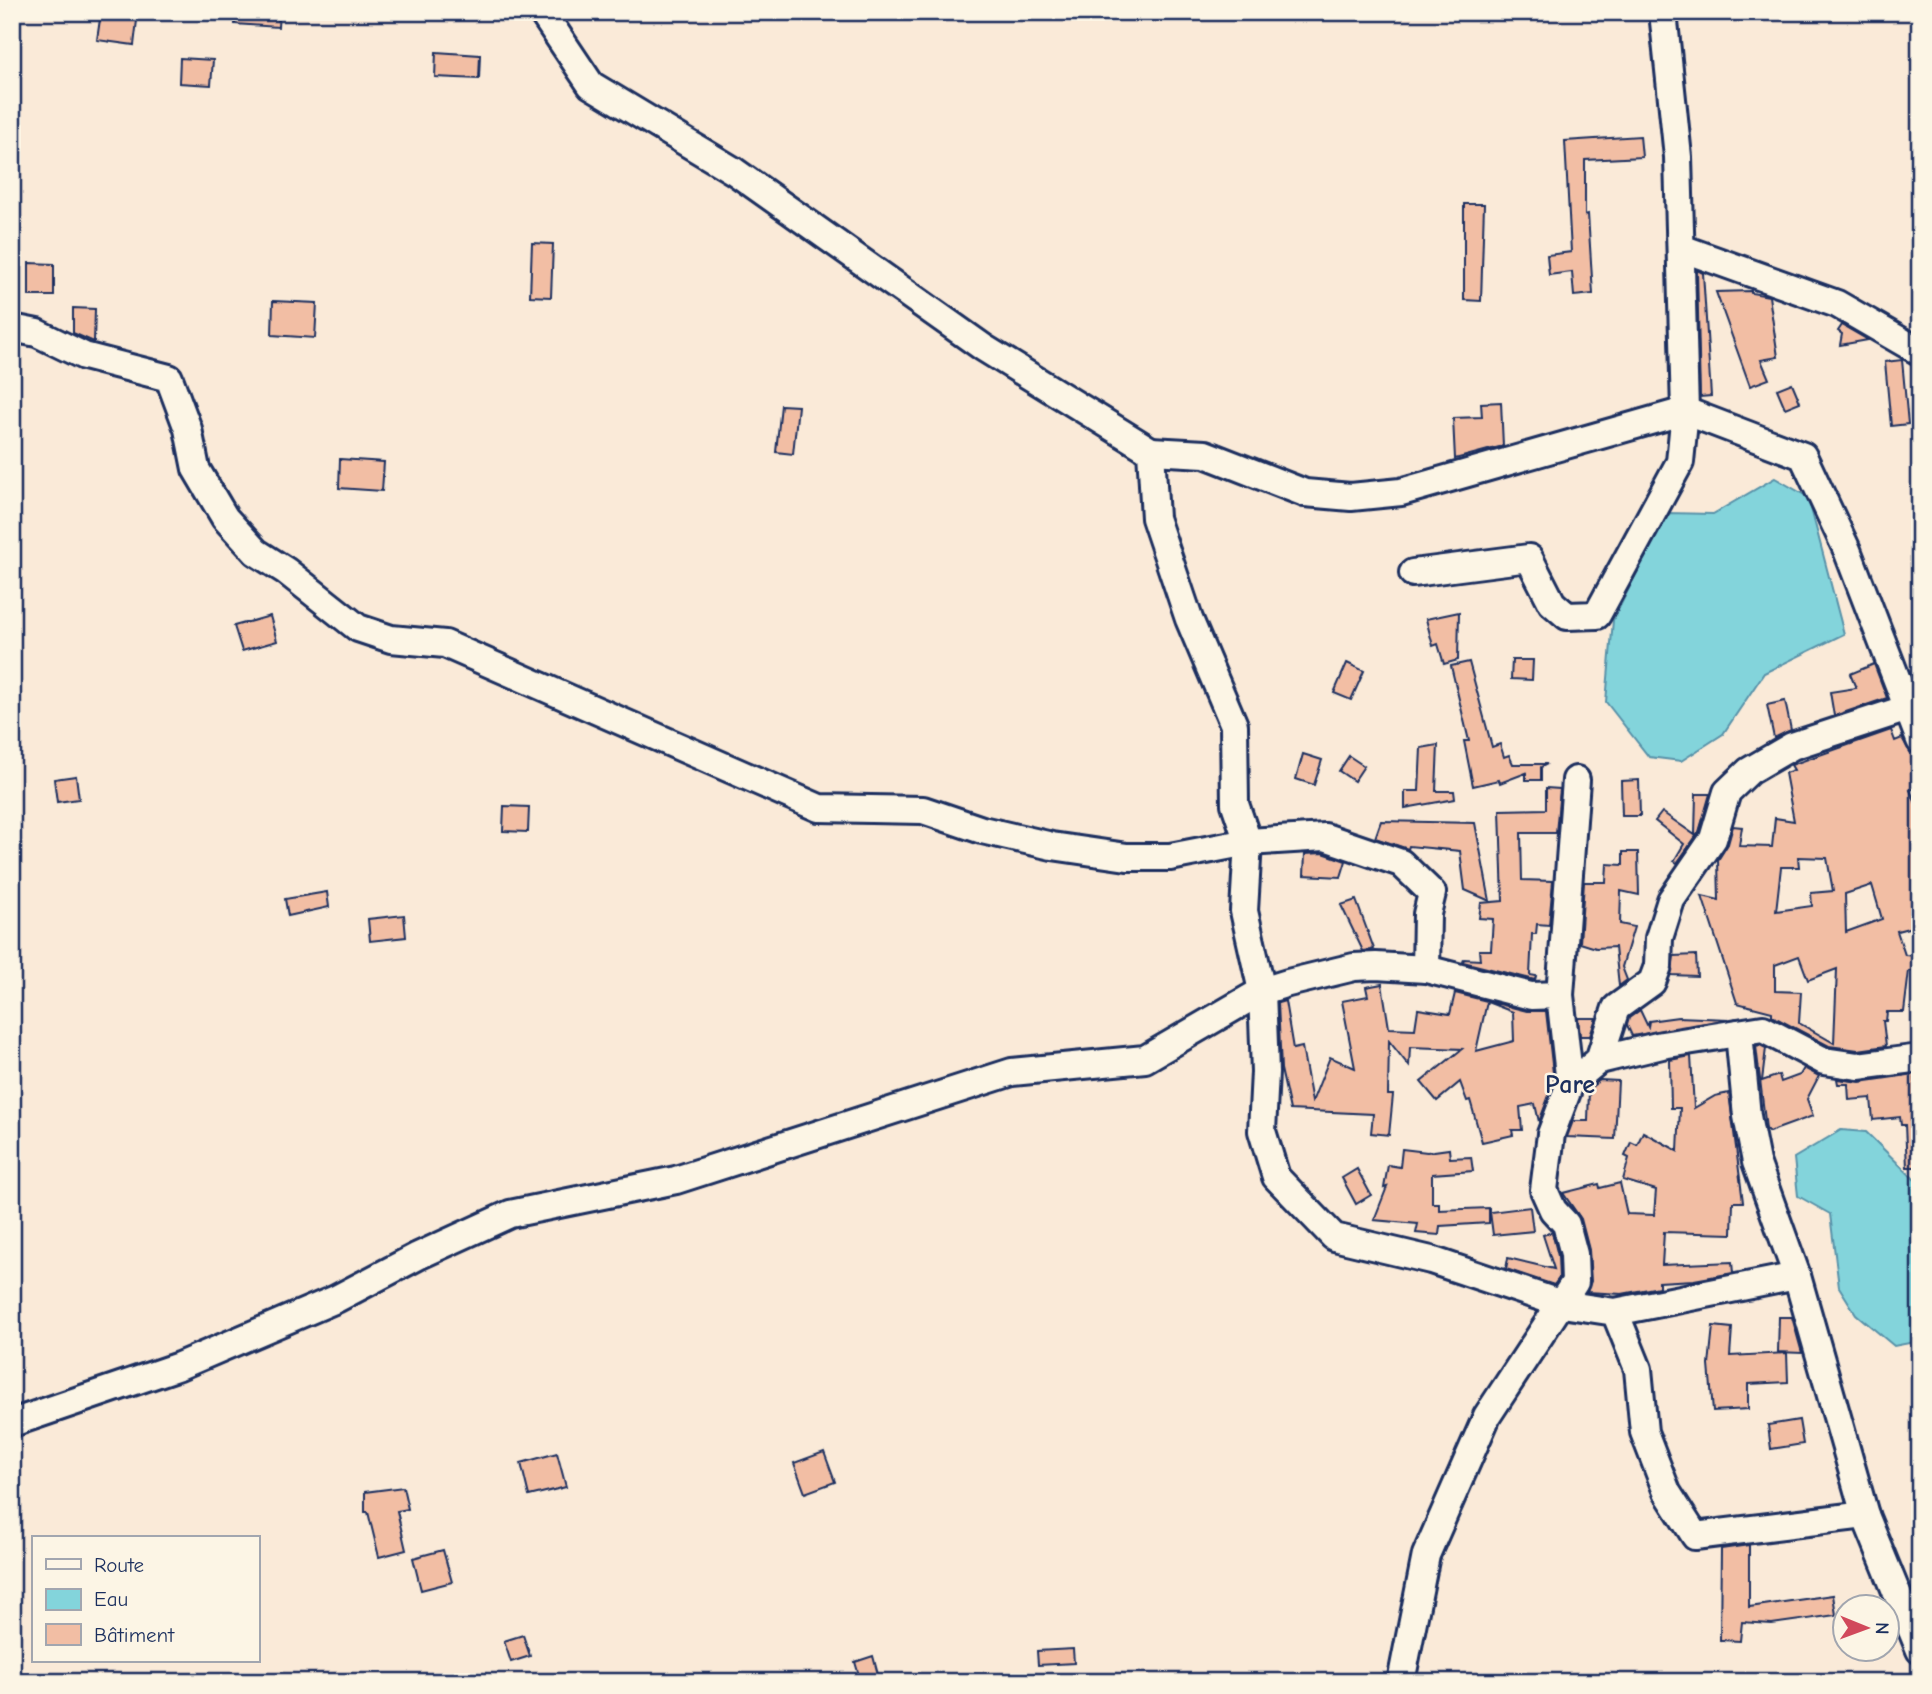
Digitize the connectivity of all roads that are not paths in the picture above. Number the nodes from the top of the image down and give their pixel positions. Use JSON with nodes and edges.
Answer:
{"nodes":[{"id":1,"x":542,"y":12,"type":"edge"},
{"id":2,"x":1663,"y":12,"type":"edge"},
{"id":3,"x":1681,"y":248,"type":"junction"},
{"id":4,"x":12,"y":328,"type":"edge"},
{"id":5,"x":1920,"y":352,"type":"edge"},
{"id":6,"x":1685,"y":411,"type":"junction"},
{"id":7,"x":1151,"y":451,"type":"junction"},
{"id":8,"x":1413,"y":573,"type":"dead end"},
{"id":9,"x":1908,"y":708,"type":"junction"},
{"id":10,"x":1920,"y":740,"type":"edge"},
{"id":11,"x":1576,"y":780,"type":"dead end"},
{"id":12,"x":1248,"y":842,"type":"junction"},
{"id":13,"x":1426,"y":969,"type":"junction"},
{"id":14,"x":1262,"y":991,"type":"junction"},
{"id":15,"x":1560,"y":995,"type":"junction"},
{"id":16,"x":1738,"y":1032,"type":"junction"},
{"id":17,"x":1920,"y":1058,"type":"edge"},
{"id":18,"x":1599,"y":1060,"type":"junction"},
{"id":19,"x":1570,"y":1084,"type":"junction"},
{"id":20,"x":1797,"y":1276,"type":"junction"},
{"id":21,"x":1562,"y":1304,"type":"junction"},
{"id":22,"x":1615,"y":1312,"type":"junction"},
{"id":23,"x":12,"y":1423,"type":"edge"},
{"id":24,"x":1865,"y":1516,"type":"junction"},
{"id":25,"x":1920,"y":1650,"type":"edge"},
{"id":26,"x":1401,"y":1682,"type":"edge"}],
"edges":[{"from":1,"to":7,"type":"street"},
{"from":2,"to":3,"type":"street"},
{"from":3,"to":5,"type":"street"},
{"from":3,"to":6,"type":"street"},
{"from":4,"to":12,"type":"street"},
{"from":6,"to":7,"type":"street"},
{"from":6,"to":8,"type":"street"},
{"from":6,"to":9,"type":"street"},
{"from":7,"to":12,"type":"street"},
{"from":9,"to":10,"type":"street"},
{"from":9,"to":18,"type":"street"},
{"from":11,"to":15,"type":"street"},
{"from":12,"to":13,"type":"street"},
{"from":12,"to":14,"type":"street"},
{"from":13,"to":14,"type":"street"},
{"from":13,"to":15,"type":"street"},
{"from":14,"to":21,"type":"street"},
{"from":14,"to":23,"type":"street"},
{"from":15,"to":19,"type":"street"},
{"from":16,"to":17,"type":"street"},
{"from":16,"to":18,"type":"street"},
{"from":16,"to":20,"type":"street"},
{"from":18,"to":19,"type":"street"},
{"from":19,"to":21,"type":"street"},
{"from":20,"to":22,"type":"street"},
{"from":20,"to":24,"type":"street"},
{"from":21,"to":22,"type":"street"},
{"from":21,"to":26,"type":"street"},
{"from":22,"to":24,"type":"street"},
{"from":24,"to":25,"type":"street"}]}
